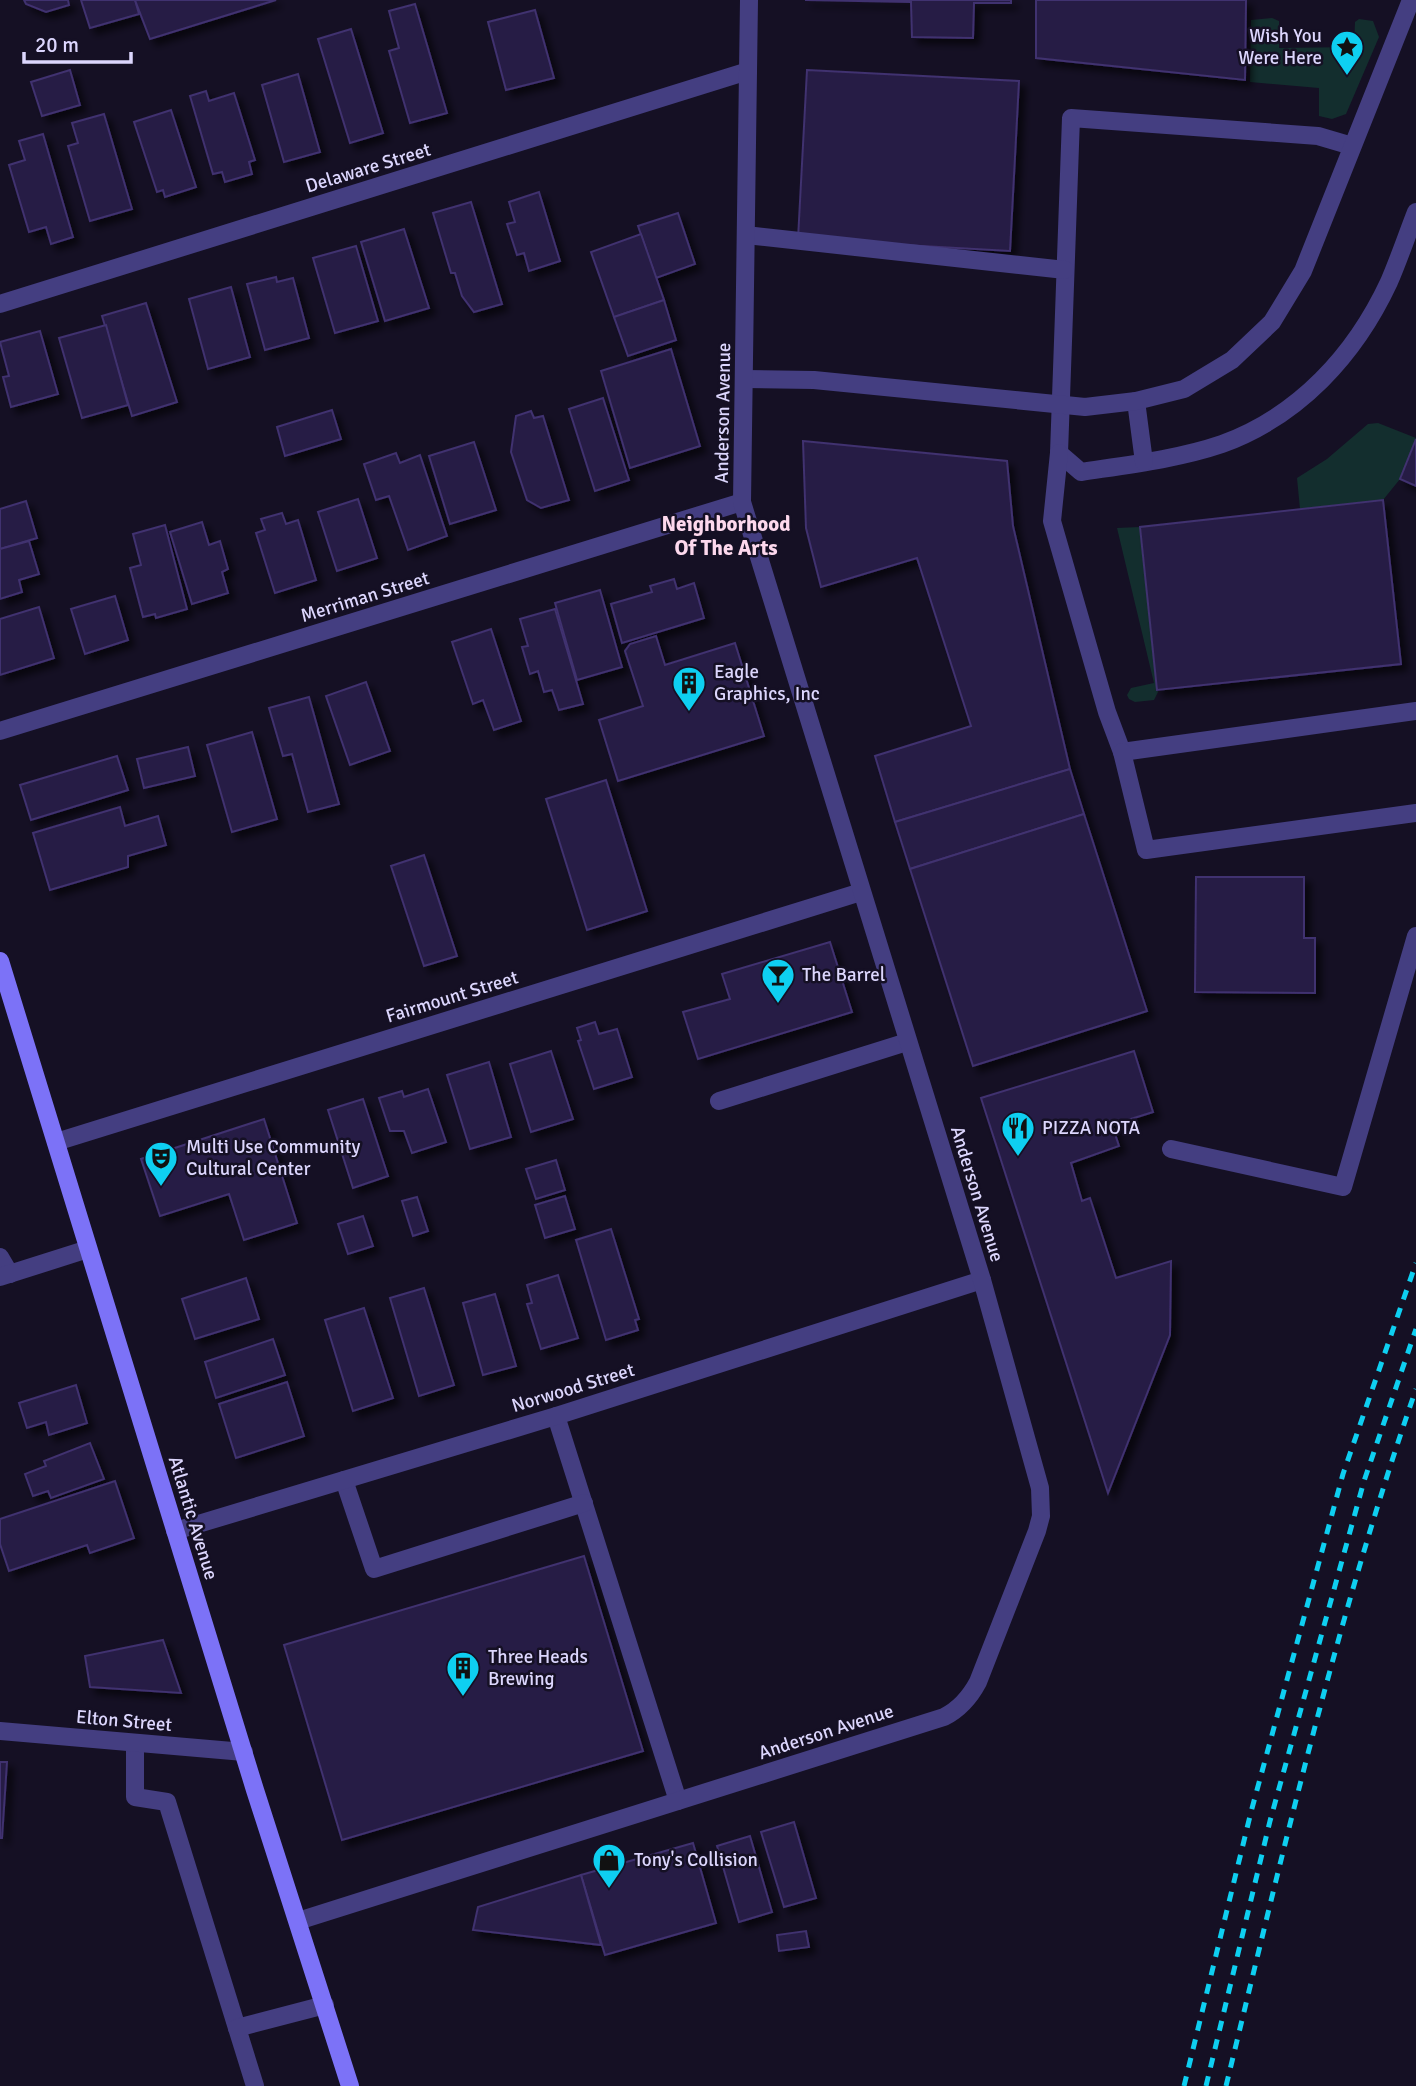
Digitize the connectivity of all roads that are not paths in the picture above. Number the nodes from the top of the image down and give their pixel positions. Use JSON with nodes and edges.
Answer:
{"nodes":[{"id":1,"x":749,"y":0,"type":"edge"},
{"id":2,"x":1408,"y":4,"type":"edge"},
{"id":3,"x":748,"y":71,"type":"junction"},
{"id":4,"x":1352,"y":146,"type":"junction"},
{"id":5,"x":1416,"y":212,"type":"edge"},
{"id":6,"x":746,"y":235,"type":"junction"},
{"id":7,"x":1065,"y":270,"type":"junction"},
{"id":8,"x":0,"y":304,"type":"edge"},
{"id":9,"x":744,"y":379,"type":"junction"},
{"id":10,"x":1136,"y":401,"type":"junction"},
{"id":11,"x":1059,"y":405,"type":"junction"},
{"id":12,"x":1059,"y":453,"type":"junction"},
{"id":13,"x":1144,"y":462,"type":"junction"},
{"id":14,"x":742,"y":502,"type":"junction"},
{"id":15,"x":1416,"y":711,"type":"edge"},
{"id":16,"x":0,"y":732,"type":"edge"},
{"id":17,"x":1122,"y":752,"type":"junction"},
{"id":18,"x":1416,"y":813,"type":"edge"},
{"id":19,"x":861,"y":892,"type":"junction"},
{"id":20,"x":1416,"y":936,"type":"edge"},
{"id":21,"x":0,"y":961,"type":"edge"},
{"id":22,"x":908,"y":1042,"type":"junction"},
{"id":23,"x":719,"y":1101,"type":"dead end"},
{"id":24,"x":56,"y":1142,"type":"junction"},
{"id":25,"x":1171,"y":1149,"type":"dead end"},
{"id":26,"x":88,"y":1249,"type":"junction"},
{"id":27,"x":0,"y":1257,"type":"edge"},
{"id":28,"x":5,"y":1275,"type":"edge"},
{"id":29,"x":982,"y":1280,"type":"junction"},
{"id":30,"x":556,"y":1416,"type":"junction"},
{"id":31,"x":344,"y":1480,"type":"junction"},
{"id":32,"x":584,"y":1503,"type":"junction"},
{"id":33,"x":175,"y":1531,"type":"junction"},
{"id":34,"x":0,"y":1731,"type":"edge"},
{"id":35,"x":135,"y":1743,"type":"junction"},
{"id":36,"x":244,"y":1752,"type":"junction"},
{"id":37,"x":678,"y":1801,"type":"junction"},
{"id":38,"x":298,"y":1921,"type":"junction"},
{"id":39,"x":325,"y":2006,"type":"junction"},
{"id":40,"x":237,"y":2028,"type":"junction"},
{"id":41,"x":255,"y":2086,"type":"edge"},
{"id":42,"x":350,"y":2086,"type":"edge"}],
"edges":[{"from":1,"to":3,"type":"street","name":"Anderson Avenue"},
{"from":2,"to":4,"type":"street"},
{"from":3,"to":6,"type":"street","name":"Anderson Avenue"},
{"from":3,"to":8,"type":"street","name":"Delaware Street"},
{"from":4,"to":7,"type":"street"},
{"from":4,"to":10,"type":"street"},
{"from":5,"to":13,"type":"street"},
{"from":6,"to":7,"type":"street"},
{"from":6,"to":9,"type":"street","name":"Anderson Avenue"},
{"from":7,"to":11,"type":"street"},
{"from":9,"to":11,"type":"street"},
{"from":9,"to":14,"type":"street","name":"Anderson Avenue"},
{"from":10,"to":11,"type":"street"},
{"from":10,"to":13,"type":"street"},
{"from":11,"to":12,"type":"street"},
{"from":12,"to":13,"type":"street"},
{"from":12,"to":17,"type":"street"},
{"from":14,"to":16,"type":"street","name":"Merriman Street"},
{"from":14,"to":19,"type":"street","name":"Anderson Avenue"},
{"from":15,"to":17,"type":"street"},
{"from":17,"to":18,"type":"street"},
{"from":19,"to":22,"type":"street","name":"Anderson Avenue"},
{"from":19,"to":24,"type":"street","name":"Fairmount Street"},
{"from":20,"to":25,"type":"street"},
{"from":21,"to":24,"type":"main road","name":"Atlantic Avenue"},
{"from":22,"to":23,"type":"street"},
{"from":22,"to":29,"type":"street","name":"Anderson Avenue"},
{"from":24,"to":26,"type":"main road","name":"Atlantic Avenue"},
{"from":26,"to":28,"type":"street"},
{"from":26,"to":33,"type":"main road","name":"Atlantic Avenue"},
{"from":27,"to":28,"type":"street"},
{"from":29,"to":30,"type":"street","name":"Norwood Street"},
{"from":29,"to":37,"type":"street","name":"Anderson Avenue"},
{"from":30,"to":31,"type":"street","name":"Norwood Street"},
{"from":30,"to":32,"type":"street"},
{"from":31,"to":32,"type":"street"},
{"from":31,"to":33,"type":"street","name":"Norwood Street"},
{"from":32,"to":37,"type":"street"},
{"from":33,"to":36,"type":"main road","name":"Atlantic Avenue"},
{"from":34,"to":35,"type":"street","name":"Elton Street"},
{"from":35,"to":36,"type":"street","name":"Elton Street"},
{"from":35,"to":40,"type":"street"},
{"from":36,"to":38,"type":"main road","name":"Atlantic Avenue"},
{"from":37,"to":38,"type":"street","name":"Anderson Avenue"},
{"from":38,"to":39,"type":"main road","name":"Atlantic Avenue"},
{"from":39,"to":40,"type":"street"},
{"from":39,"to":42,"type":"main road","name":"Atlantic Avenue"},
{"from":40,"to":41,"type":"street"}]}
